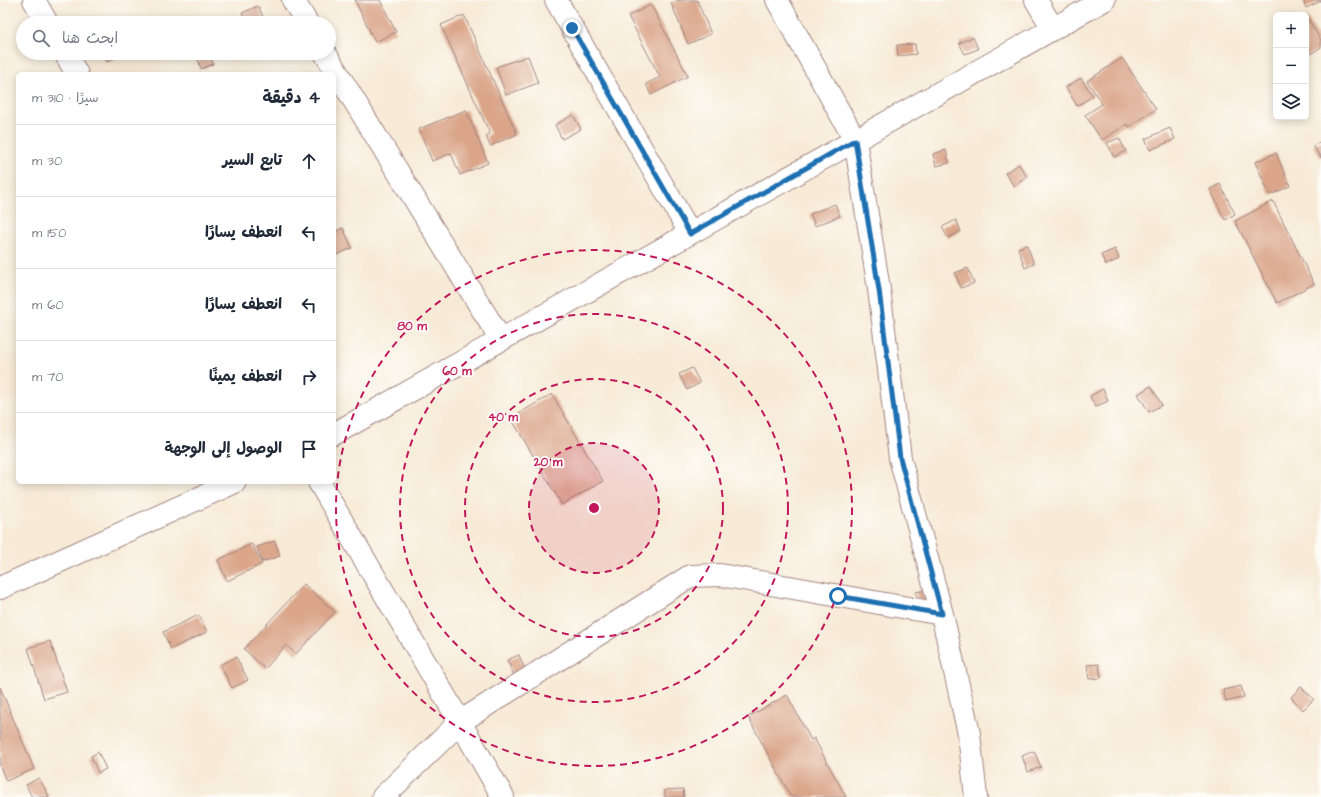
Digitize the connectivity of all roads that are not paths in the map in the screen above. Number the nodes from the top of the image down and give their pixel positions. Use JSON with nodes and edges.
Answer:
{"nodes":[{"id":1,"x":34,"y":0,"type":"edge"},
{"id":2,"x":293,"y":0,"type":"edge"},
{"id":3,"x":556,"y":0,"type":"edge"},
{"id":4,"x":777,"y":0,"type":"edge"},
{"id":5,"x":1036,"y":0,"type":"edge"},
{"id":6,"x":1104,"y":0,"type":"edge"},
{"id":7,"x":43,"y":16,"type":"edge"},
{"id":8,"x":303,"y":16,"type":"edge"},
{"id":9,"x":1053,"y":29,"type":"junction"},
{"id":10,"x":69,"y":60,"type":"edge"},
{"id":11,"x":329,"y":60,"type":"edge"},
{"id":12,"x":77,"y":72,"type":"edge"},
{"id":13,"x":855,"y":140,"type":"junction"},
{"id":14,"x":690,"y":234,"type":"junction"},
{"id":15,"x":501,"y":340,"type":"junction"},
{"id":16,"x":336,"y":433,"type":"edge"},
{"id":17,"x":231,"y":484,"type":"edge"},
{"id":18,"x":320,"y":484,"type":"edge"},
{"id":19,"x":0,"y":588,"type":"edge"},
{"id":20,"x":942,"y":614,"type":"junction"},
{"id":21,"x":460,"y":722,"type":"junction"},
{"id":22,"x":382,"y":797,"type":"edge"},
{"id":23,"x":503,"y":797,"type":"edge"},
{"id":24,"x":976,"y":797,"type":"edge"}],
"edges":[{"from":1,"to":7,"type":"street"},
{"from":2,"to":8,"type":"street"},
{"from":3,"to":14,"type":"street"},
{"from":4,"to":13,"type":"street"},
{"from":5,"to":9,"type":"street"},
{"from":6,"to":9,"type":"street"},
{"from":9,"to":13,"type":"street"},
{"from":10,"to":12,"type":"street"},
{"from":11,"to":15,"type":"street"},
{"from":13,"to":14,"type":"street"},
{"from":13,"to":20,"type":"street"},
{"from":14,"to":15,"type":"street"},
{"from":15,"to":16,"type":"street"},
{"from":17,"to":19,"type":"street"},
{"from":18,"to":21,"type":"street"},
{"from":20,"to":21,"type":"street"},
{"from":20,"to":24,"type":"street"},
{"from":21,"to":22,"type":"street"},
{"from":21,"to":23,"type":"street"}]}
